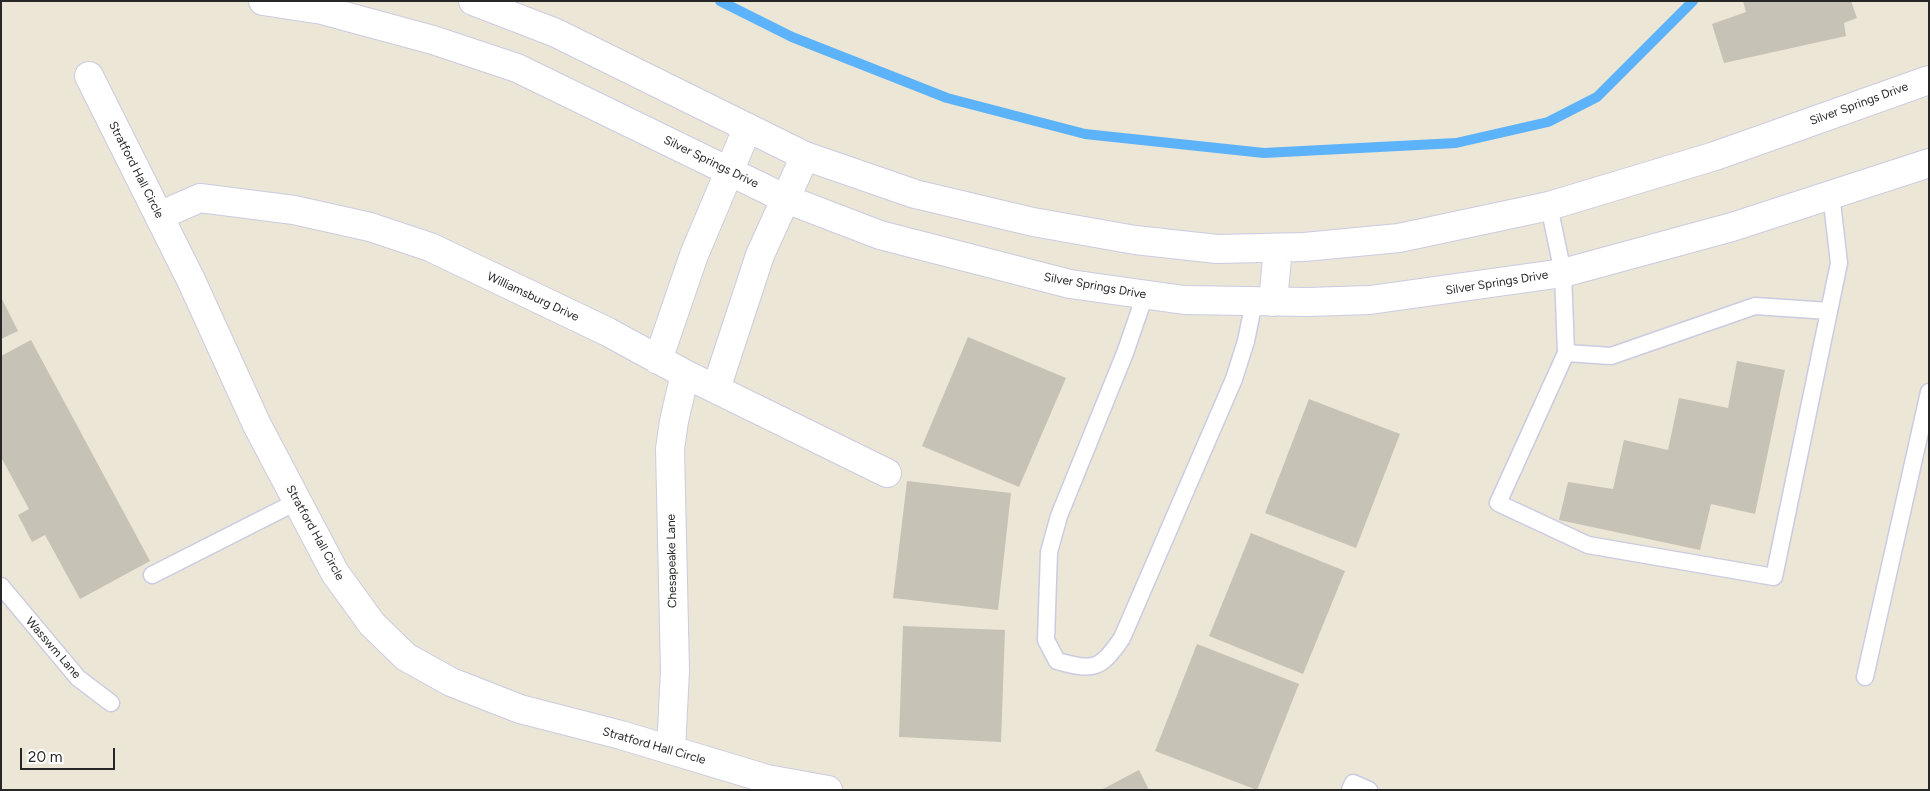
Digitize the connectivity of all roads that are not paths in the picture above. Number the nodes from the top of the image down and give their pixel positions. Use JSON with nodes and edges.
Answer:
{"nodes":[{"id":1,"x":263,"y":1,"type":"edge"},
{"id":2,"x":473,"y":1,"type":"edge"},
{"id":3,"x":89,"y":76,"type":"dead end"},
{"id":4,"x":1929,"y":80,"type":"edge"},
{"id":5,"x":747,"y":129,"type":"junction"},
{"id":6,"x":805,"y":156,"type":"junction"},
{"id":7,"x":1929,"y":163,"type":"edge"},
{"id":8,"x":728,"y":171,"type":"junction"},
{"id":9,"x":1831,"y":194,"type":"junction"},
{"id":10,"x":786,"y":199,"type":"junction"},
{"id":11,"x":1549,"y":206,"type":"junction"},
{"id":12,"x":159,"y":216,"type":"junction"},
{"id":13,"x":1278,"y":248,"type":"junction"},
{"id":14,"x":1563,"y":273,"type":"junction"},
{"id":15,"x":1145,"y":295,"type":"junction"},
{"id":16,"x":1263,"y":302,"type":"junction"},
{"id":17,"x":1829,"y":311,"type":"junction"},
{"id":18,"x":1566,"y":353,"type":"junction"},
{"id":19,"x":658,"y":360,"type":"junction"},
{"id":20,"x":685,"y":374,"type":"junction"},
{"id":21,"x":716,"y":389,"type":"junction"},
{"id":22,"x":1929,"y":392,"type":"edge"},
{"id":23,"x":887,"y":473,"type":"dead end"},
{"id":24,"x":298,"y":501,"type":"junction"},
{"id":25,"x":152,"y":575,"type":"dead end"},
{"id":26,"x":1,"y":586,"type":"edge"},
{"id":27,"x":1865,"y":677,"type":"dead end"},
{"id":28,"x":111,"y":703,"type":"dead end"},
{"id":29,"x":672,"y":750,"type":"junction"},
{"id":30,"x":828,"y":790,"type":"edge"},
{"id":31,"x":1350,"y":790,"type":"edge"},
{"id":32,"x":1368,"y":790,"type":"edge"}],
"edges":[{"from":1,"to":8,"type":"street","name":"Silver Springs Drive"},
{"from":2,"to":5,"type":"street","name":"Silver Springs Drive"},
{"from":3,"to":12,"type":"street","name":"Stratford Hall Circle"},
{"from":4,"to":11,"type":"street","name":"Silver Springs Drive"},
{"from":5,"to":6,"type":"street","name":"Silver Springs Drive"},
{"from":5,"to":8,"type":"street"},
{"from":6,"to":10,"type":"street"},
{"from":6,"to":13,"type":"street","name":"Silver Springs Drive"},
{"from":7,"to":9,"type":"street","name":"Silver Springs Drive"},
{"from":8,"to":10,"type":"street","name":"Silver Springs Drive"},
{"from":8,"to":19,"type":"street"},
{"from":9,"to":14,"type":"street","name":"Silver Springs Drive"},
{"from":9,"to":17,"type":"lane"},
{"from":10,"to":15,"type":"street","name":"Silver Springs Drive"},
{"from":10,"to":21,"type":"street"},
{"from":11,"to":13,"type":"street","name":"Silver Springs Drive"},
{"from":11,"to":14,"type":"lane"},
{"from":12,"to":19,"type":"street","name":"Williamsburg Drive"},
{"from":12,"to":24,"type":"street","name":"Stratford Hall Circle"},
{"from":13,"to":16,"type":"street"},
{"from":14,"to":16,"type":"street","name":"Silver Springs Drive"},
{"from":14,"to":18,"type":"lane"},
{"from":15,"to":16,"type":"street","name":"Silver Springs Drive"},
{"from":15,"to":16,"type":"lane"},
{"from":17,"to":18,"type":"lane"},
{"from":17,"to":18,"type":"lane"},
{"from":19,"to":20,"type":"street","name":"Williamsburg Drive"},
{"from":20,"to":21,"type":"street","name":"Williamsburg Drive"},
{"from":20,"to":29,"type":"street","name":"Chesapeake Lane"},
{"from":21,"to":23,"type":"street","name":"Williamsburg Drive"},
{"from":22,"to":27,"type":"lane"},
{"from":24,"to":25,"type":"lane"},
{"from":24,"to":29,"type":"street","name":"Stratford Hall Circle"},
{"from":26,"to":28,"type":"lane","name":"Wasswm Lane"},
{"from":29,"to":30,"type":"street","name":"Stratford Hall Circle"},
{"from":31,"to":32,"type":"lane"}]}
